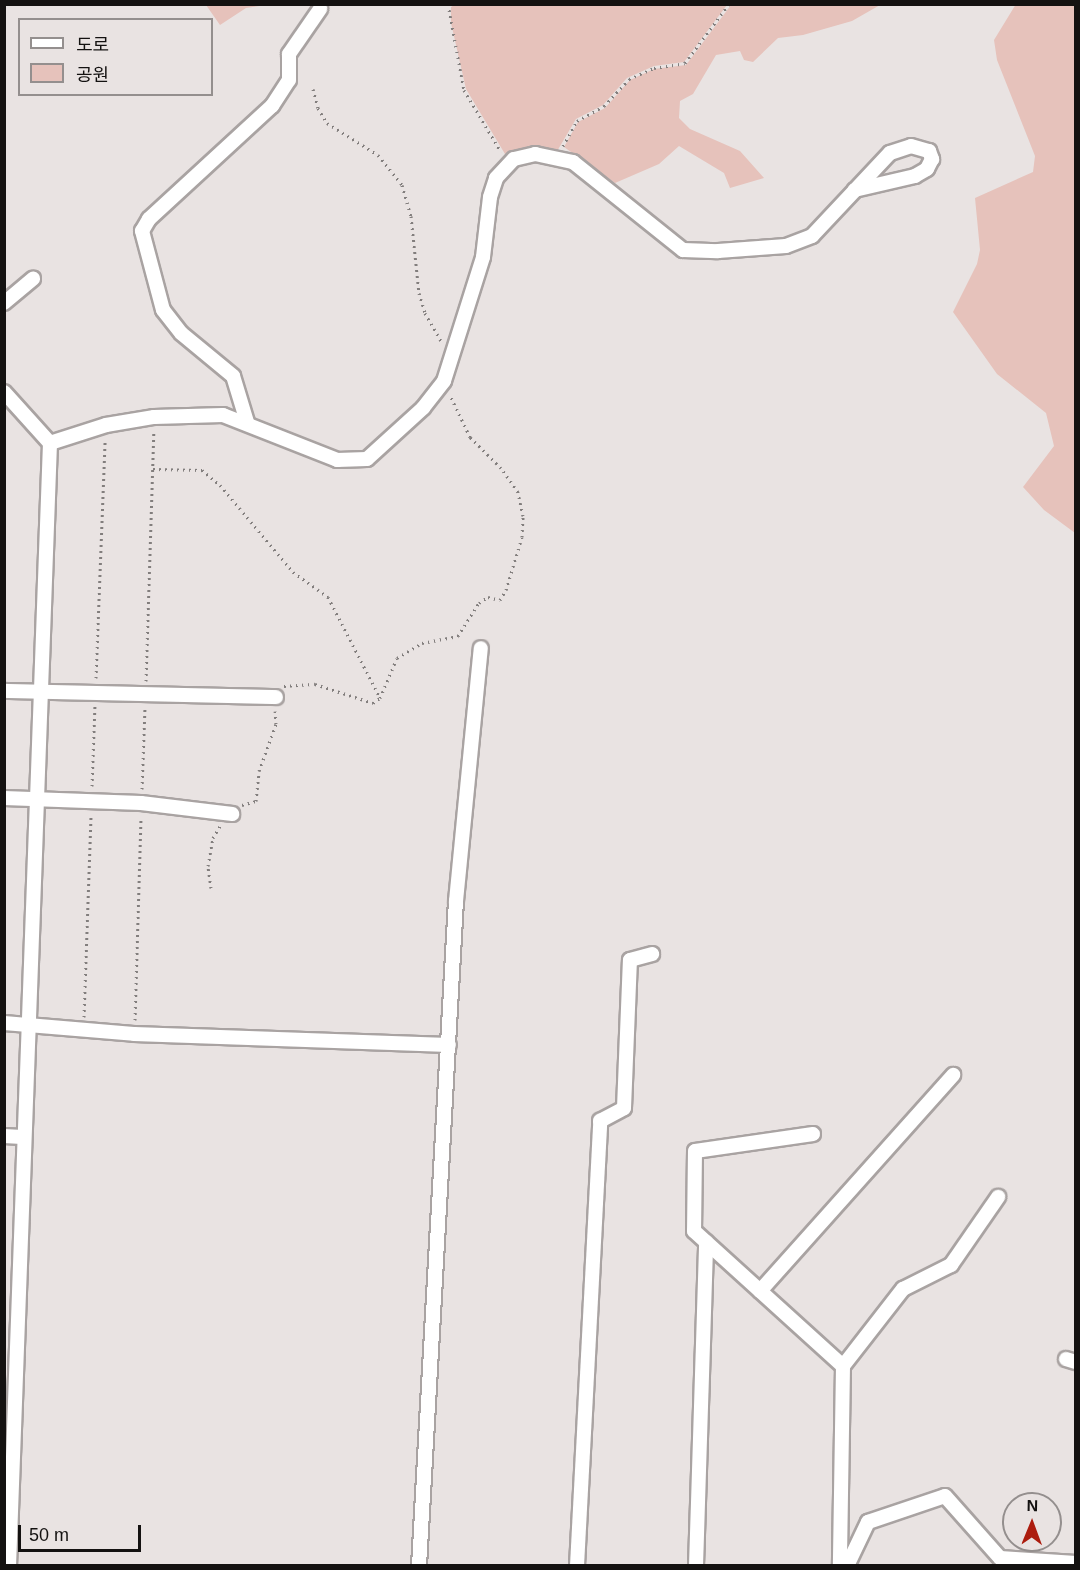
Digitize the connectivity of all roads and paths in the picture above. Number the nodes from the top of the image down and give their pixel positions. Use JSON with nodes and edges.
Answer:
{"nodes":[{"id":1,"x":448,"y":4,"type":"edge"},
{"id":2,"x":729,"y":4,"type":"edge"},
{"id":3,"x":320,"y":9,"type":"dead end"},
{"id":4,"x":314,"y":89,"type":"dead end"},
{"id":5,"x":557,"y":159,"type":"junction"},
{"id":6,"x":505,"y":165,"type":"junction"},
{"id":7,"x":855,"y":190,"type":"junction"},
{"id":8,"x":33,"y":279,"type":"dead end"},
{"id":9,"x":4,"y":303,"type":"edge"},
{"id":10,"x":453,"y":355,"type":"junction"},
{"id":11,"x":444,"y":381,"type":"junction"},
{"id":12,"x":4,"y":392,"type":"edge"},
{"id":13,"x":154,"y":417,"type":"junction"},
{"id":14,"x":247,"y":422,"type":"junction"},
{"id":15,"x":106,"y":425,"type":"junction"},
{"id":16,"x":50,"y":443,"type":"junction"},
{"id":17,"x":153,"y":469,"type":"junction"},
{"id":18,"x":481,"y":648,"type":"dead end"},
{"id":19,"x":4,"y":691,"type":"edge"},
{"id":20,"x":43,"y":693,"type":"junction"},
{"id":21,"x":96,"y":695,"type":"junction"},
{"id":22,"x":145,"y":697,"type":"junction"},
{"id":23,"x":276,"y":697,"type":"junction"},
{"id":24,"x":380,"y":698,"type":"junction"},
{"id":25,"x":4,"y":798,"type":"edge"},
{"id":26,"x":38,"y":800,"type":"junction"},
{"id":27,"x":92,"y":802,"type":"junction"},
{"id":28,"x":141,"y":803,"type":"junction"},
{"id":29,"x":232,"y":814,"type":"junction"},
{"id":30,"x":211,"y":888,"type":"dead end"},
{"id":31,"x":652,"y":954,"type":"dead end"},
{"id":32,"x":4,"y":1023,"type":"edge"},
{"id":33,"x":26,"y":1026,"type":"junction"},
{"id":34,"x":83,"y":1029,"type":"junction"},
{"id":35,"x":134,"y":1034,"type":"junction"},
{"id":36,"x":449,"y":1045,"type":"junction"},
{"id":37,"x":953,"y":1075,"type":"dead end"},
{"id":38,"x":813,"y":1134,"type":"dead end"},
{"id":39,"x":4,"y":1136,"type":"edge"},
{"id":40,"x":22,"y":1137,"type":"junction"},
{"id":41,"x":998,"y":1197,"type":"dead end"},
{"id":42,"x":12,"y":1242,"type":"edge"},
{"id":43,"x":706,"y":1242,"type":"junction"},
{"id":44,"x":760,"y":1291,"type":"junction"},
{"id":45,"x":10,"y":1345,"type":"edge"},
{"id":46,"x":843,"y":1366,"type":"junction"},
{"id":47,"x":8,"y":1446,"type":"edge"},
{"id":48,"x":7,"y":1506,"type":"edge"},
{"id":49,"x":1076,"y":1563,"type":"edge"},
{"id":50,"x":9,"y":1566,"type":"edge"},
{"id":51,"x":419,"y":1566,"type":"edge"},
{"id":52,"x":577,"y":1566,"type":"edge"},
{"id":53,"x":696,"y":1566,"type":"edge"},
{"id":54,"x":840,"y":1566,"type":"edge"},
{"id":55,"x":847,"y":1566,"type":"edge"}],
"edges":[{"from":1,"to":6,"type":"path"},
{"from":2,"to":5,"type":"path"},
{"from":3,"to":14,"type":"street"},
{"from":4,"to":10,"type":"path"},
{"from":5,"to":6,"type":"street"},
{"from":5,"to":7,"type":"street"},
{"from":6,"to":10,"type":"street"},
{"from":7,"to":7,"type":"street"},
{"from":8,"to":9,"type":"street"},
{"from":10,"to":11,"type":"street"},
{"from":11,"to":14,"type":"street"},
{"from":11,"to":24,"type":"path"},
{"from":12,"to":16,"type":"street"},
{"from":13,"to":14,"type":"street"},
{"from":13,"to":15,"type":"street"},
{"from":13,"to":17,"type":"path"},
{"from":15,"to":16,"type":"street"},
{"from":15,"to":21,"type":"path"},
{"from":16,"to":20,"type":"street"},
{"from":17,"to":22,"type":"path"},
{"from":17,"to":24,"type":"path"},
{"from":18,"to":36,"type":"street"},
{"from":19,"to":20,"type":"street"},
{"from":20,"to":21,"type":"street"},
{"from":20,"to":26,"type":"street"},
{"from":21,"to":22,"type":"street"},
{"from":21,"to":27,"type":"path"},
{"from":22,"to":23,"type":"street"},
{"from":22,"to":28,"type":"path"},
{"from":23,"to":24,"type":"path"},
{"from":23,"to":29,"type":"path"},
{"from":25,"to":26,"type":"street"},
{"from":26,"to":27,"type":"street"},
{"from":26,"to":33,"type":"street"},
{"from":27,"to":28,"type":"street"},
{"from":27,"to":34,"type":"path"},
{"from":28,"to":29,"type":"street"},
{"from":28,"to":35,"type":"path"},
{"from":29,"to":30,"type":"path"},
{"from":31,"to":52,"type":"street"},
{"from":32,"to":33,"type":"street"},
{"from":33,"to":34,"type":"street"},
{"from":33,"to":40,"type":"street"},
{"from":34,"to":35,"type":"street"},
{"from":35,"to":36,"type":"street"},
{"from":36,"to":51,"type":"street"},
{"from":37,"to":44,"type":"street"},
{"from":38,"to":43,"type":"street"},
{"from":39,"to":40,"type":"street"},
{"from":40,"to":42,"type":"street"},
{"from":41,"to":46,"type":"street"},
{"from":42,"to":45,"type":"street"},
{"from":43,"to":44,"type":"street"},
{"from":43,"to":53,"type":"street"},
{"from":44,"to":46,"type":"street"},
{"from":45,"to":47,"type":"street"},
{"from":46,"to":54,"type":"street"},
{"from":47,"to":48,"type":"street"},
{"from":48,"to":50,"type":"street"},
{"from":49,"to":55,"type":"street"}]}
